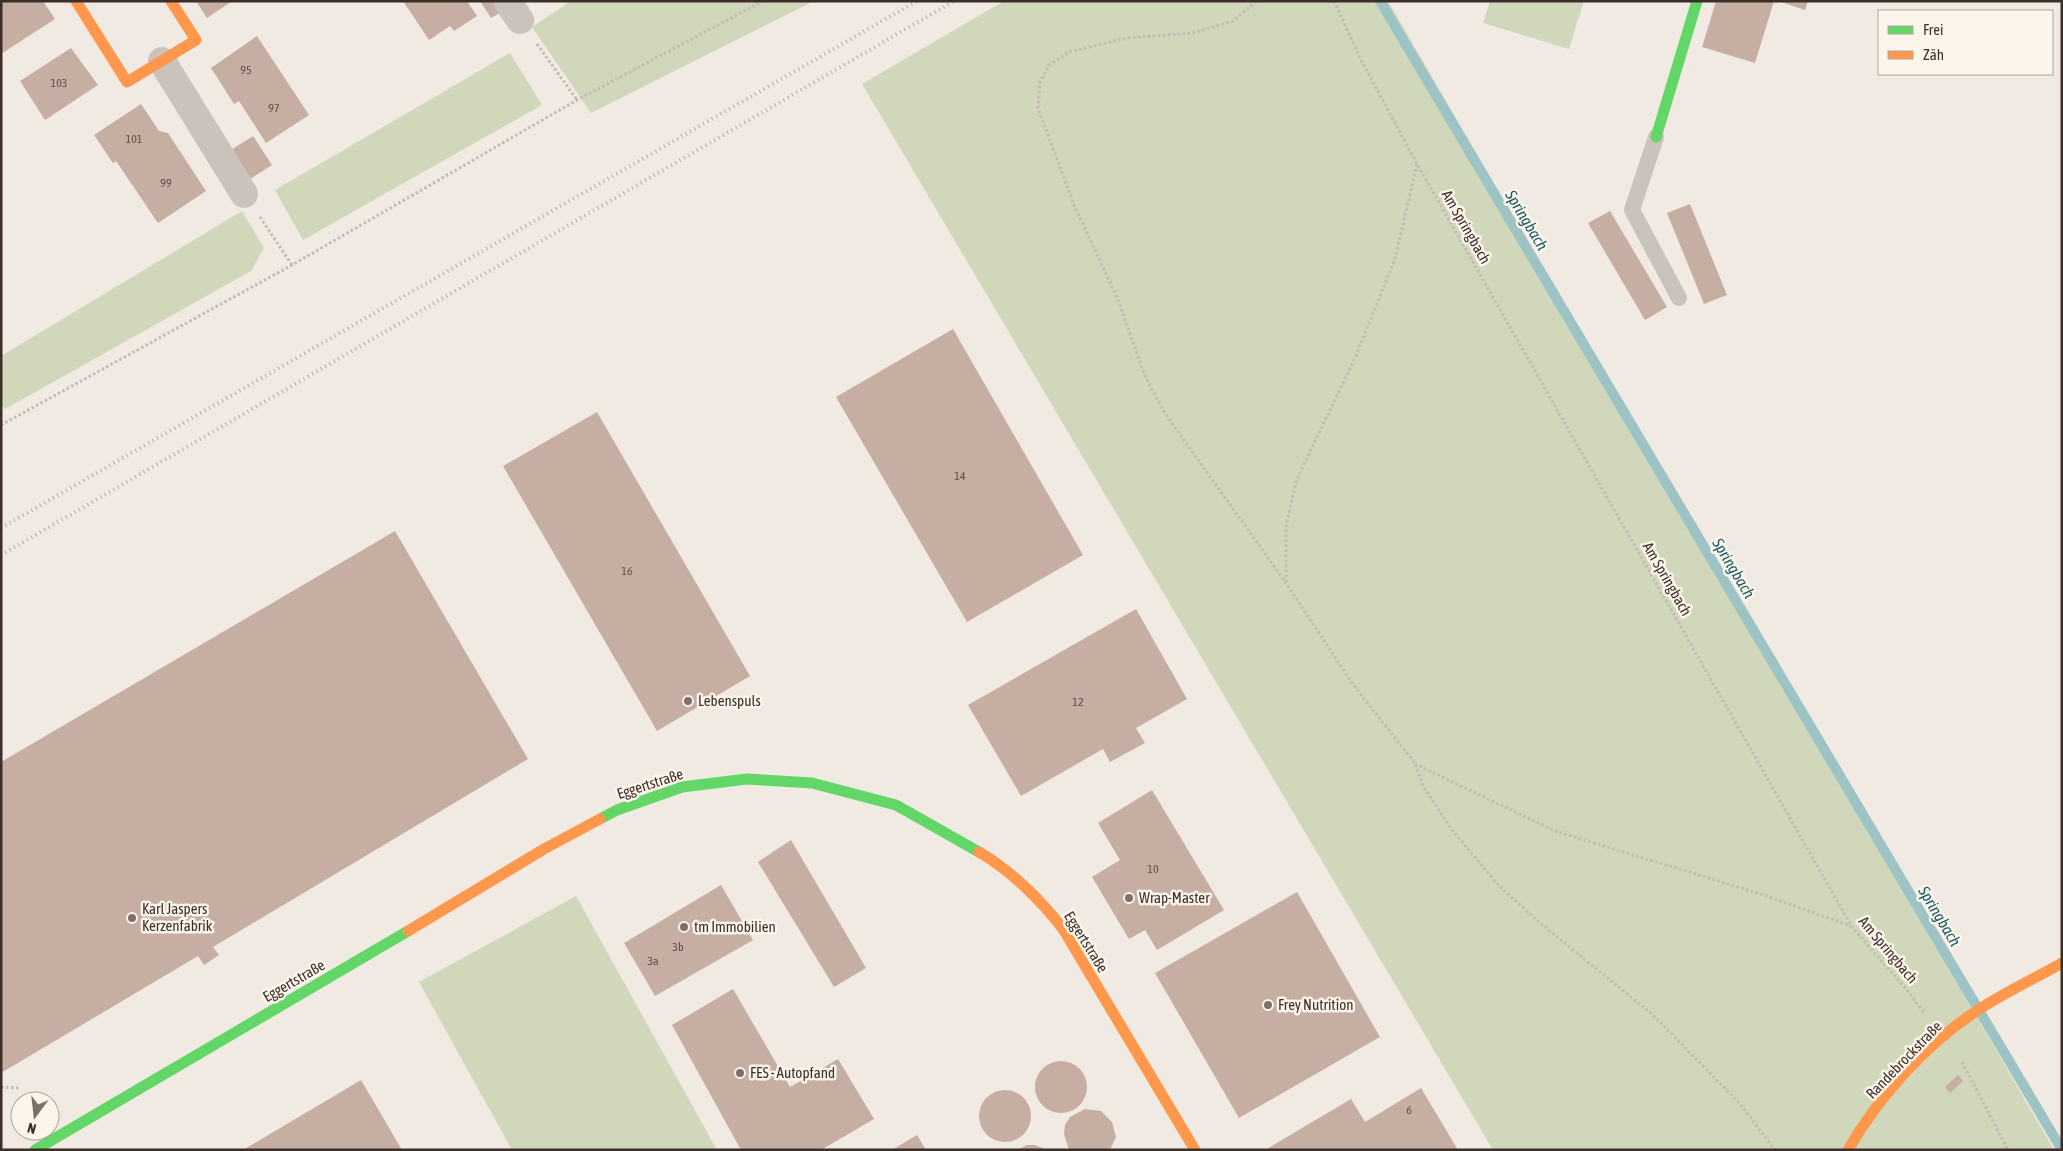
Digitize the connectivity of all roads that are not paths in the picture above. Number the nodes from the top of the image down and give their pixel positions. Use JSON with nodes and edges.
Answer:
{"nodes":[{"id":1,"x":76,"y":1,"type":"edge"},
{"id":2,"x":171,"y":1,"type":"edge"},
{"id":3,"x":1697,"y":1,"type":"edge"},
{"id":4,"x":162,"y":61,"type":"junction"},
{"id":5,"x":1656,"y":137,"type":"joint"},
{"id":6,"x":244,"y":194,"type":"road end"},
{"id":7,"x":1679,"y":298,"type":"dead end"},
{"id":8,"x":2062,"y":963,"type":"edge"},
{"id":9,"x":35,"y":1150,"type":"edge"},
{"id":10,"x":1195,"y":1150,"type":"edge"},
{"id":11,"x":1848,"y":1150,"type":"edge"}],
"edges":[{"from":1,"to":4,"type":"street"},
{"from":2,"to":4,"type":"street"},
{"from":3,"to":5,"type":"street"},
{"from":4,"to":6,"type":"street"},
{"from":5,"to":7,"type":"lane"},
{"from":8,"to":11,"type":"street","name":"Randebrockstraße"},
{"from":9,"to":10,"type":"street","name":"Eggertstraße"}]}
